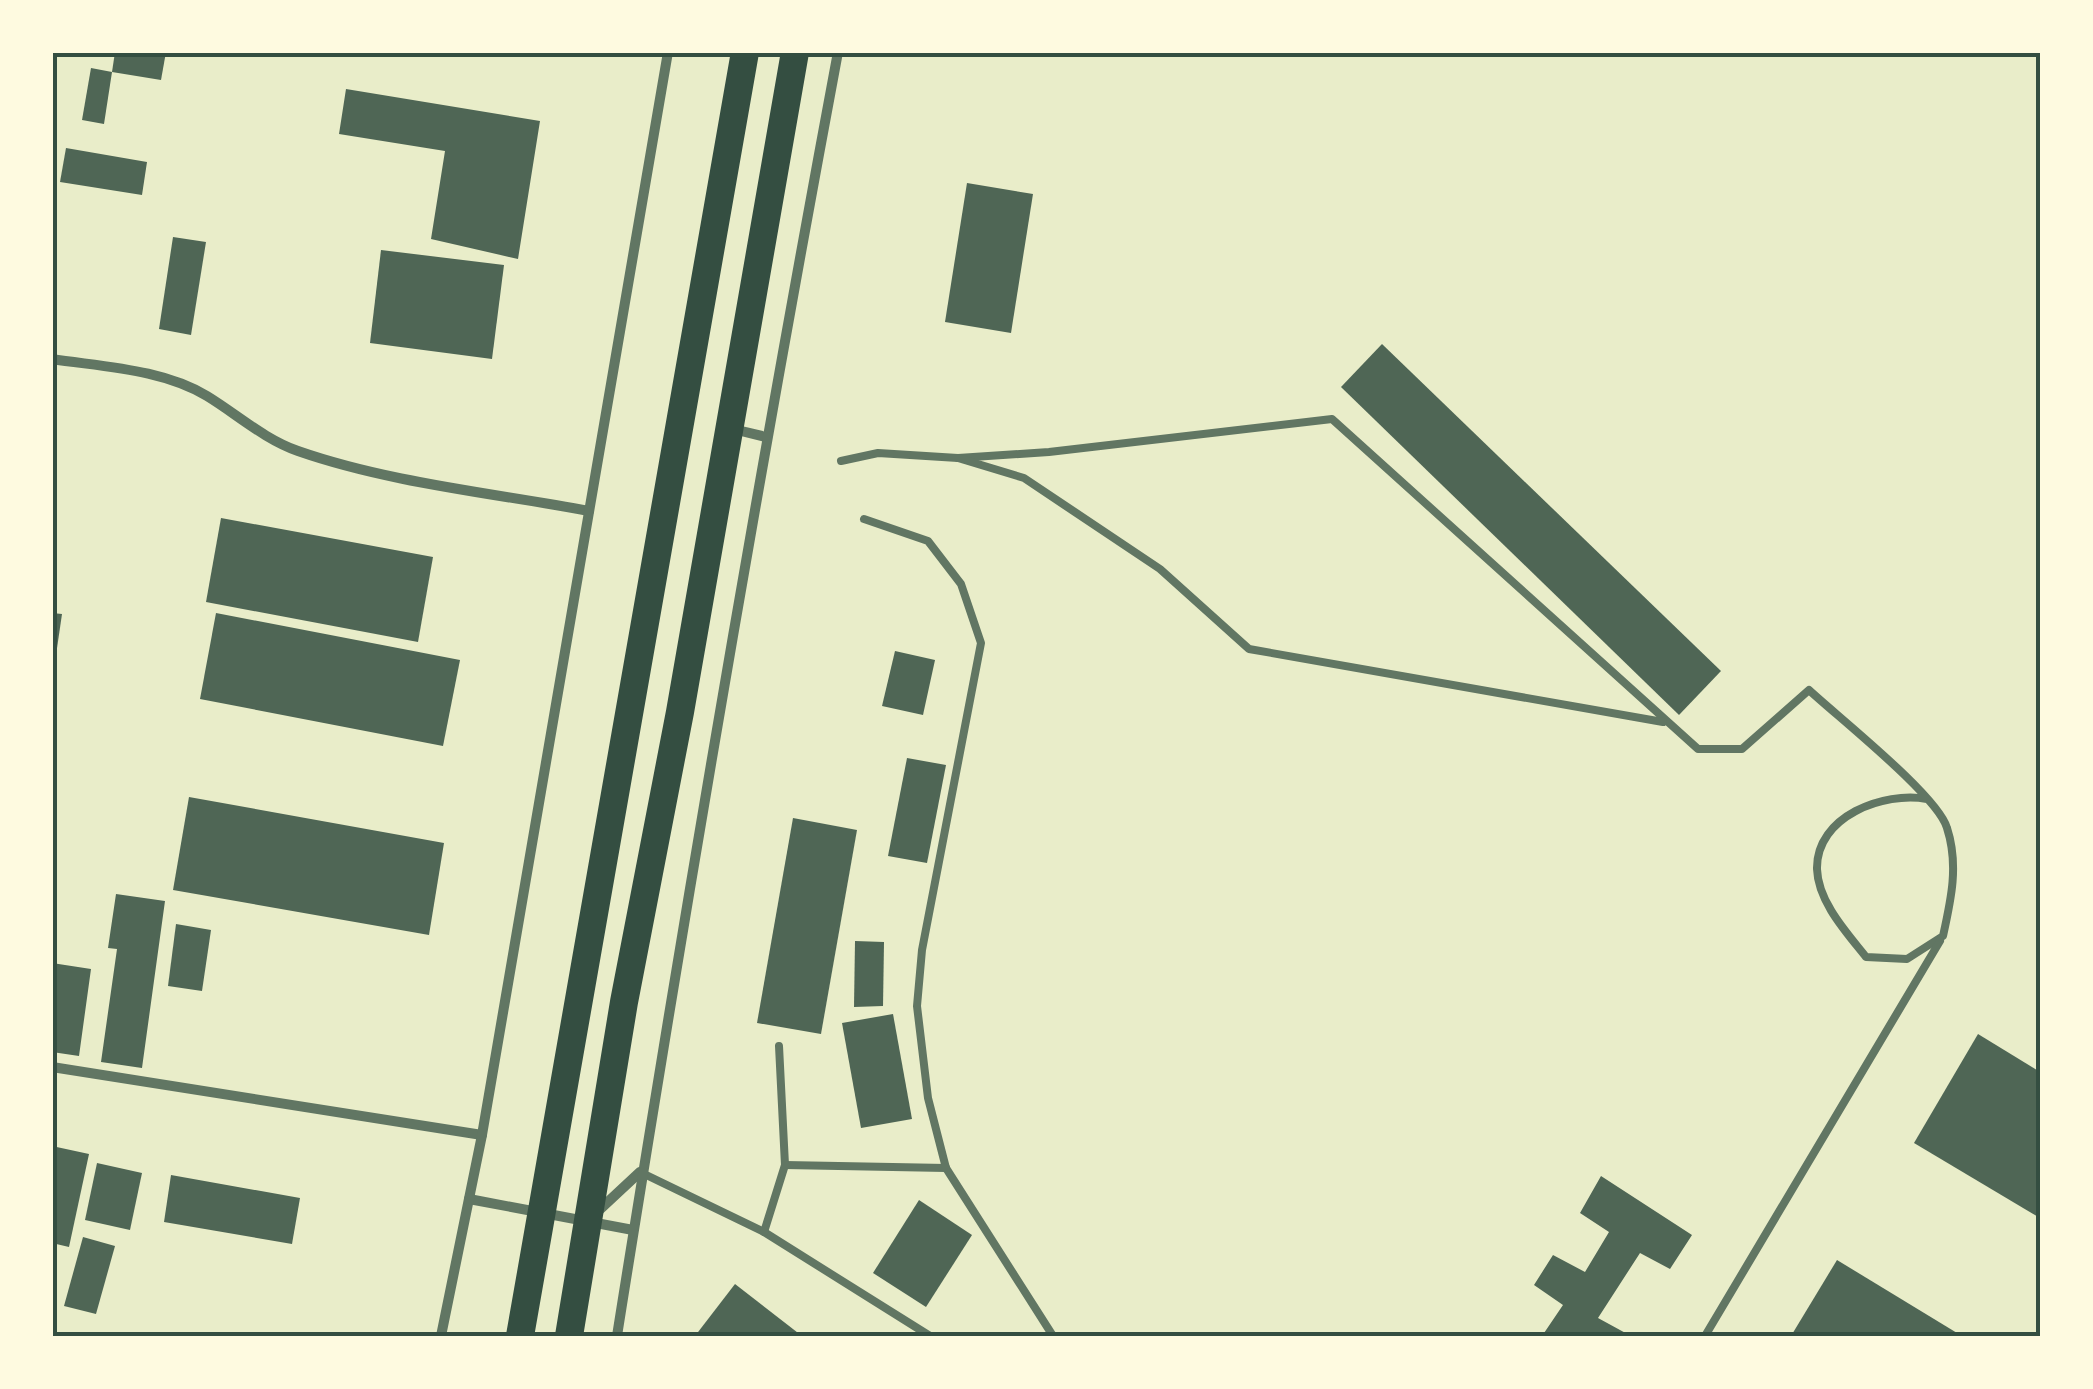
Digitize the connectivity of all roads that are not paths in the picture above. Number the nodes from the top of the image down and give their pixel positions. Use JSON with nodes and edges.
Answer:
{"nodes":[{"id":1,"x":668,"y":52,"type":"edge"},
{"id":2,"x":745,"y":52,"type":"edge"},
{"id":3,"x":796,"y":52,"type":"edge"},
{"id":4,"x":838,"y":52,"type":"edge"},
{"id":5,"x":52,"y":359,"type":"edge"},
{"id":6,"x":727,"y":427,"type":"junction"},
{"id":7,"x":766,"y":436,"type":"junction"},
{"id":8,"x":958,"y":458,"type":"junction"},
{"id":9,"x":841,"y":461,"type":"dead end"},
{"id":10,"x":589,"y":512,"type":"junction"},
{"id":11,"x":864,"y":519,"type":"dead end"},
{"id":12,"x":1664,"y":722,"type":"junction"},
{"id":13,"x":1928,"y":799,"type":"junction"},
{"id":14,"x":1942,"y":936,"type":"junction"},
{"id":15,"x":778,"y":1046,"type":"dead end"},
{"id":16,"x":52,"y":1067,"type":"edge"},
{"id":17,"x":482,"y":1135,"type":"junction"},
{"id":18,"x":785,"y":1165,"type":"junction"},
{"id":19,"x":946,"y":1168,"type":"junction"},
{"id":20,"x":640,"y":1172,"type":"junction"},
{"id":21,"x":469,"y":1200,"type":"junction"},
{"id":22,"x":540,"y":1212,"type":"junction"},
{"id":23,"x":588,"y":1221,"type":"junction"},
{"id":24,"x":633,"y":1230,"type":"junction"},
{"id":25,"x":764,"y":1232,"type":"junction"},
{"id":26,"x":441,"y":1336,"type":"edge"},
{"id":27,"x":520,"y":1336,"type":"edge"},
{"id":28,"x":569,"y":1336,"type":"edge"},
{"id":29,"x":616,"y":1336,"type":"edge"},
{"id":30,"x":930,"y":1336,"type":"edge"},
{"id":31,"x":1053,"y":1336,"type":"edge"},
{"id":32,"x":1705,"y":1336,"type":"edge"}],
"edges":[{"from":1,"to":10,"type":"street"},
{"from":2,"to":22,"type":"highway"},
{"from":3,"to":6,"type":"highway"},
{"from":4,"to":7,"type":"street"},
{"from":5,"to":10,"type":"street"},
{"from":6,"to":7,"type":"street"},
{"from":6,"to":23,"type":"highway"},
{"from":7,"to":20,"type":"street"},
{"from":8,"to":9,"type":"lane"},
{"from":8,"to":12,"type":"lane"},
{"from":8,"to":12,"type":"lane"},
{"from":10,"to":17,"type":"street"},
{"from":11,"to":19,"type":"lane"},
{"from":12,"to":13,"type":"lane"},
{"from":13,"to":14,"type":"lane"},
{"from":13,"to":14,"type":"lane"},
{"from":14,"to":32,"type":"lane"},
{"from":15,"to":18,"type":"lane"},
{"from":16,"to":17,"type":"street"},
{"from":17,"to":21,"type":"street"},
{"from":18,"to":19,"type":"lane"},
{"from":18,"to":25,"type":"lane"},
{"from":19,"to":31,"type":"lane"},
{"from":20,"to":23,"type":"street"},
{"from":20,"to":24,"type":"street"},
{"from":20,"to":25,"type":"lane"},
{"from":21,"to":22,"type":"street"},
{"from":21,"to":26,"type":"street"},
{"from":22,"to":23,"type":"street"},
{"from":22,"to":27,"type":"highway"},
{"from":23,"to":24,"type":"street"},
{"from":23,"to":28,"type":"highway"},
{"from":24,"to":29,"type":"street"},
{"from":25,"to":30,"type":"lane"}]}
